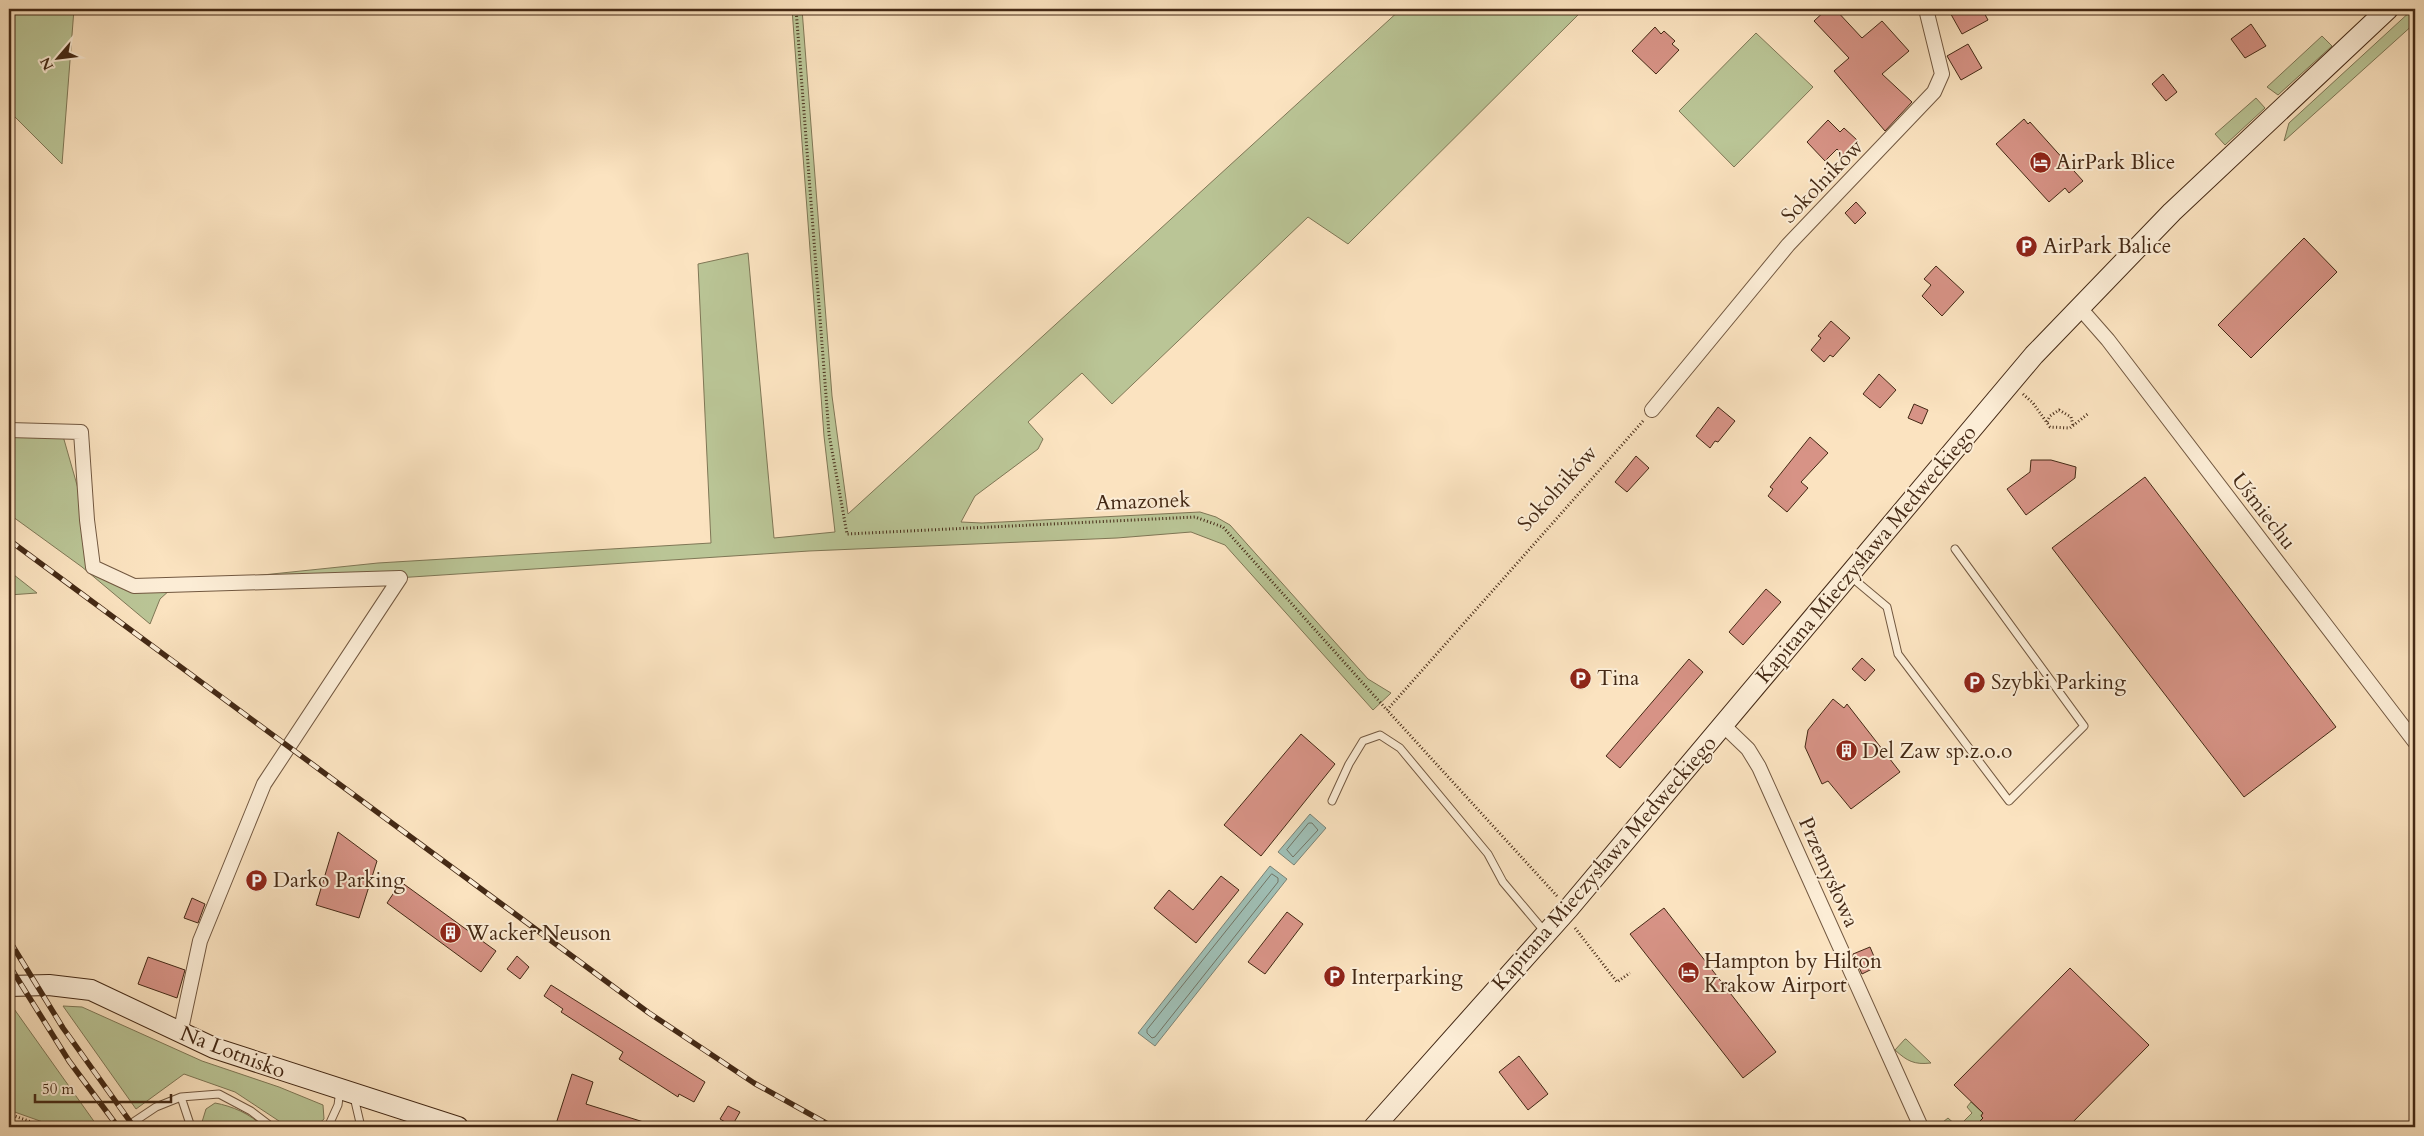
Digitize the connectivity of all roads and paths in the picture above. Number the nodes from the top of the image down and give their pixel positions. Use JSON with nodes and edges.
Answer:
{"nodes":[{"id":1,"x":796,"y":9,"type":"edge"},
{"id":2,"x":1926,"y":9,"type":"edge"},
{"id":3,"x":2388,"y":9,"type":"edge"},
{"id":4,"x":2078,"y":307,"type":"junction"},
{"id":5,"x":2025,"y":396,"type":"dead end"},
{"id":6,"x":1652,"y":410,"type":"joint"},
{"id":7,"x":2090,"y":413,"type":"dead end"},
{"id":8,"x":2047,"y":422,"type":"junction"},
{"id":9,"x":2074,"y":425,"type":"junction"},
{"id":10,"x":9,"y":430,"type":"edge"},
{"id":11,"x":1955,"y":549,"type":"dead end"},
{"id":12,"x":1848,"y":574,"type":"junction"},
{"id":13,"x":1387,"y":710,"type":"junction"},
{"id":14,"x":1723,"y":724,"type":"junction"},
{"id":15,"x":2415,"y":742,"type":"edge"},
{"id":16,"x":1332,"y":801,"type":"dead end"},
{"id":17,"x":1571,"y":917,"type":"junction"},
{"id":18,"x":1546,"y":934,"type":"junction"},
{"id":19,"x":1630,"y":973,"type":"dead end"},
{"id":20,"x":9,"y":986,"type":"edge"},
{"id":21,"x":180,"y":1034,"type":"junction"},
{"id":22,"x":347,"y":1092,"type":"junction"},
{"id":23,"x":181,"y":1097,"type":"junction"},
{"id":24,"x":9,"y":1114,"type":"edge"},
{"id":25,"x":45,"y":1127,"type":"edge"},
{"id":26,"x":126,"y":1127,"type":"edge"},
{"id":27,"x":191,"y":1127,"type":"edge"},
{"id":28,"x":272,"y":1127,"type":"edge"},
{"id":29,"x":328,"y":1127,"type":"edge"},
{"id":30,"x":361,"y":1127,"type":"edge"},
{"id":31,"x":458,"y":1127,"type":"edge"},
{"id":32,"x":1374,"y":1127,"type":"edge"},
{"id":33,"x":1922,"y":1127,"type":"edge"}],
"edges":[{"from":1,"to":13,"type":"path","name":"Amazonek"},
{"from":2,"to":6,"type":"street","name":"Sokolników"},
{"from":3,"to":4,"type":"main road","name":"Kapitana Mieczysława Medweckiego"},
{"from":4,"to":12,"type":"main road","name":"Kapitana Mieczysława Medweckiego"},
{"from":4,"to":15,"type":"street","name":"Uśmiechu"},
{"from":5,"to":8,"type":"path"},
{"from":6,"to":13,"type":"path","name":"Sokolników"},
{"from":7,"to":9,"type":"path"},
{"from":8,"to":9,"type":"path"},
{"from":8,"to":9,"type":"path"},
{"from":10,"to":21,"type":"street"},
{"from":11,"to":12,"type":"lane"},
{"from":12,"to":14,"type":"main road","name":"Kapitana Mieczysława Medweckiego"},
{"from":13,"to":17,"type":"path"},
{"from":14,"to":17,"type":"main road","name":"Kapitana Mieczysława Medweckiego"},
{"from":14,"to":33,"type":"street","name":"Przemysłowa"},
{"from":16,"to":18,"type":"lane"},
{"from":17,"to":18,"type":"main road","name":"Kapitana Mieczysława Medweckiego"},
{"from":17,"to":19,"type":"path"},
{"from":18,"to":32,"type":"main road","name":"Kapitana Mieczysława Medweckiego"},
{"from":20,"to":21,"type":"main road","name":"Na Lotnisko"},
{"from":21,"to":22,"type":"main road","name":"Na Lotnisko"},
{"from":22,"to":29,"type":"lane"},
{"from":22,"to":30,"type":"lane"},
{"from":22,"to":31,"type":"main road","name":"Na Lotnisko"},
{"from":23,"to":26,"type":"lane"},
{"from":23,"to":27,"type":"lane"},
{"from":23,"to":28,"type":"lane"},
{"from":24,"to":25,"type":"path"}]}
